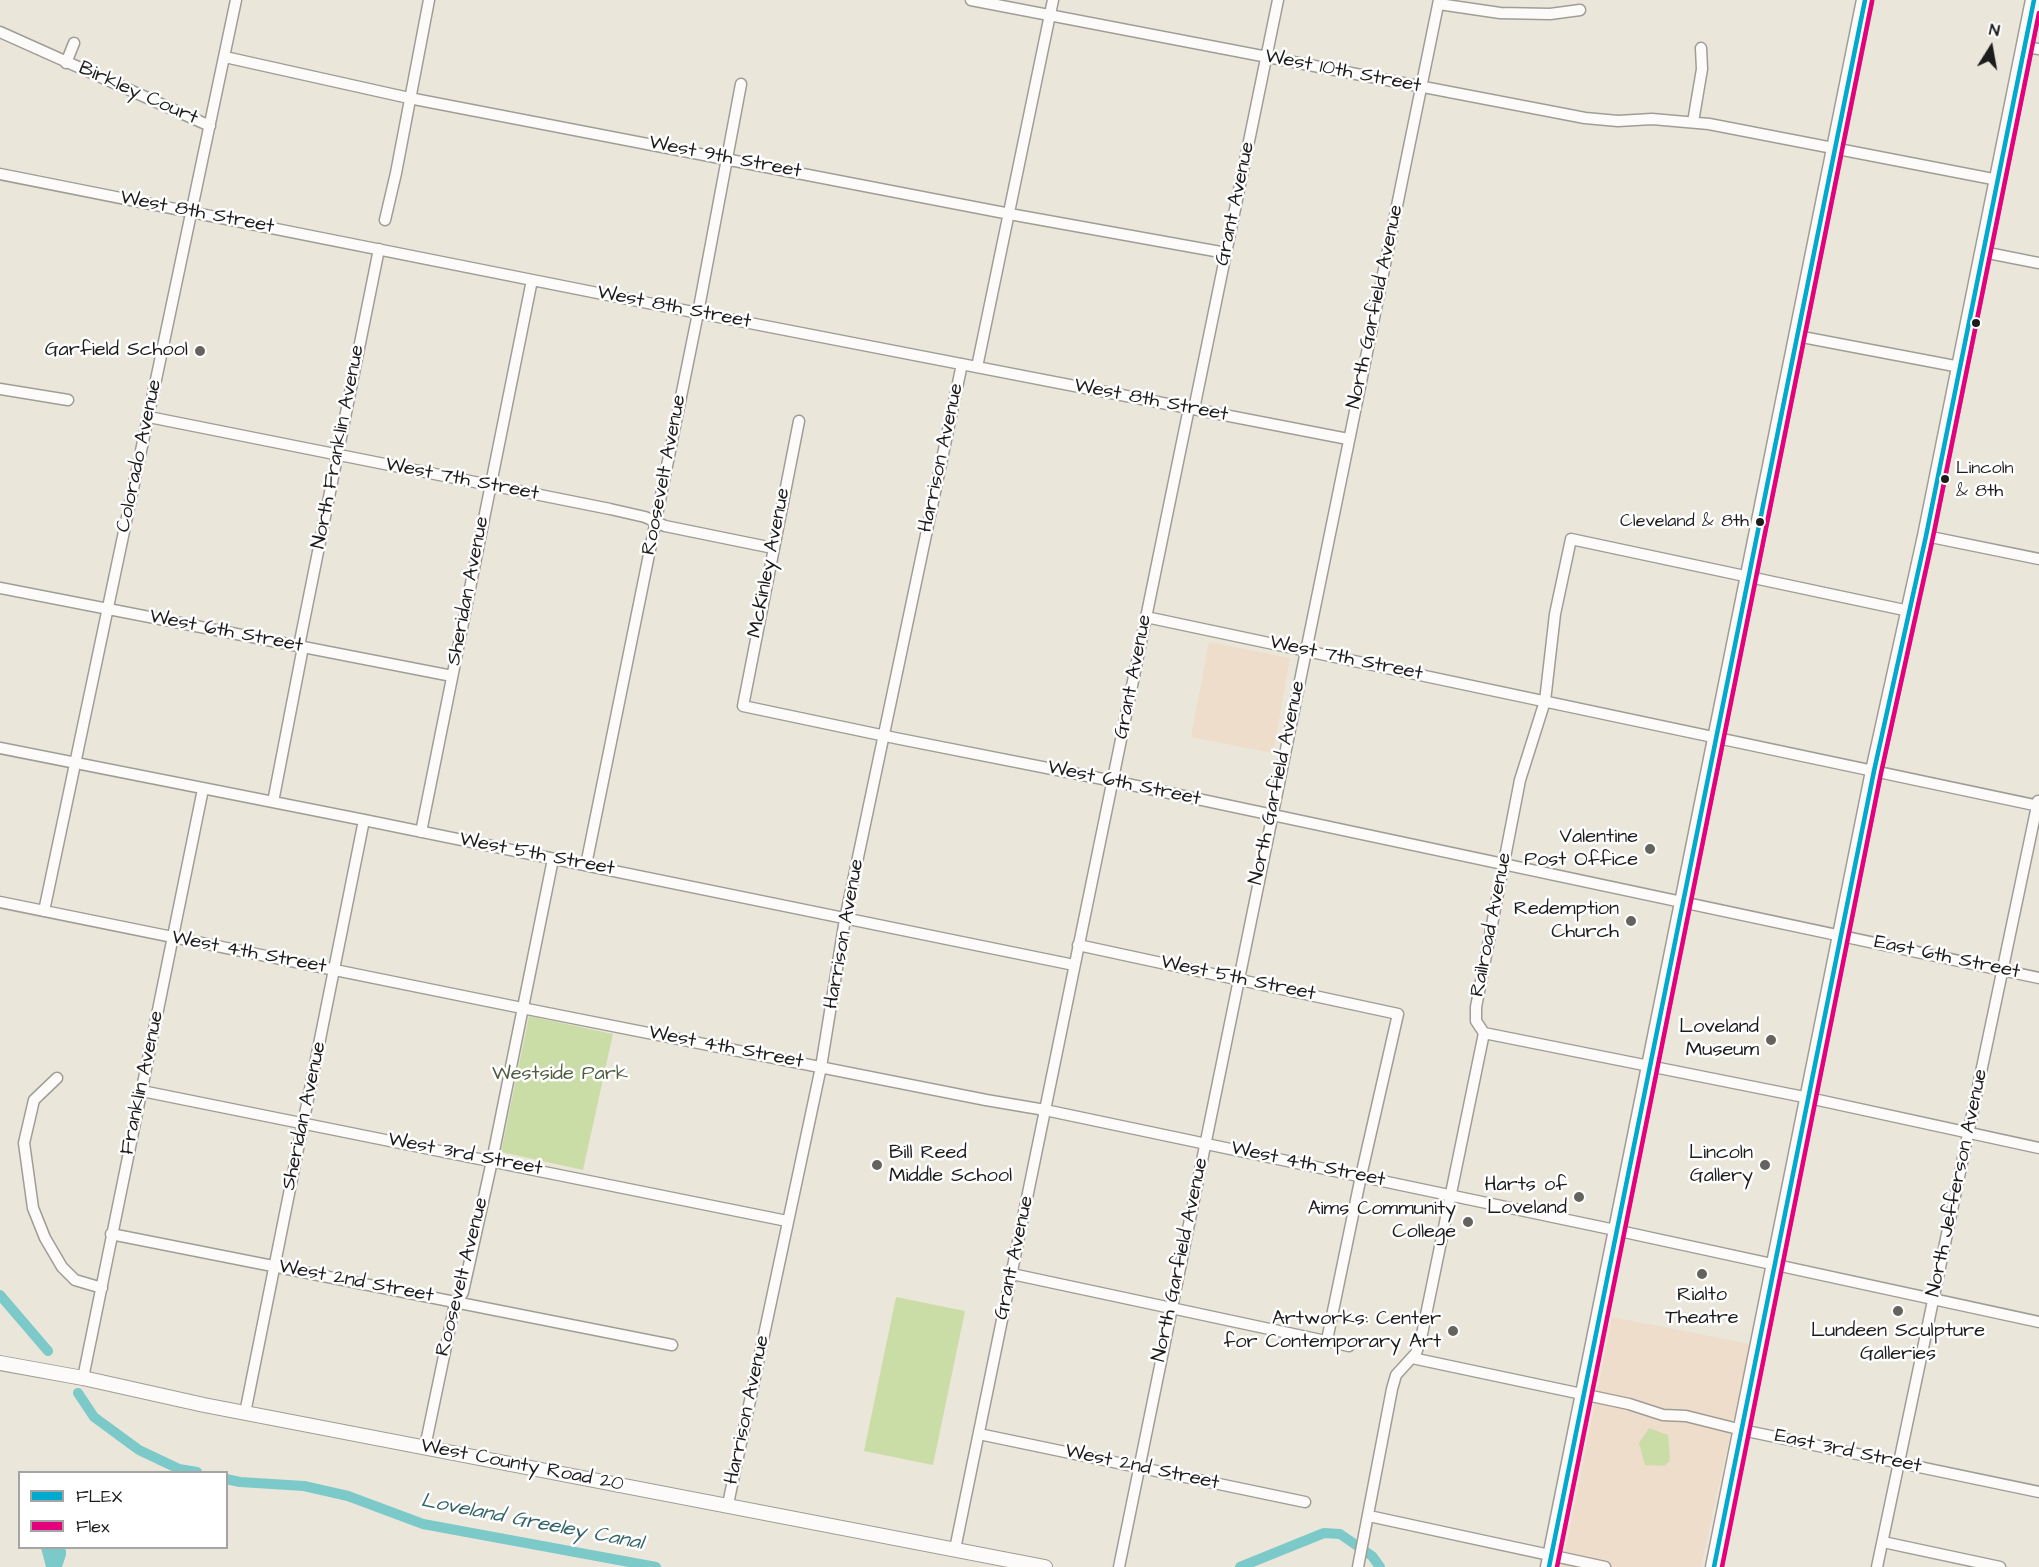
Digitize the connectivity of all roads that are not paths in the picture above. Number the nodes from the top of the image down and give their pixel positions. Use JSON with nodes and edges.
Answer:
{"nodes":[{"id":1,"x":236,"y":0,"type":"edge"},
{"id":2,"x":429,"y":0,"type":"edge"},
{"id":3,"x":971,"y":0,"type":"edge"},
{"id":4,"x":1053,"y":0,"type":"edge"},
{"id":5,"x":1278,"y":0,"type":"edge"},
{"id":6,"x":1865,"y":0,"type":"edge"},
{"id":7,"x":2034,"y":0,"type":"edge"},
{"id":8,"x":1439,"y":2,"type":"edge"},
{"id":9,"x":1580,"y":10,"type":"dead end"},
{"id":10,"x":1050,"y":15,"type":"junction"},
{"id":11,"x":0,"y":32,"type":"edge"},
{"id":12,"x":74,"y":43,"type":"dead end"},
{"id":13,"x":1701,"y":48,"type":"dead end"},
{"id":14,"x":2032,"y":48,"type":"edge"},
{"id":15,"x":225,"y":57,"type":"junction"},
{"id":16,"x":1266,"y":57,"type":"junction"},
{"id":17,"x":66,"y":63,"type":"junction"},
{"id":18,"x":741,"y":84,"type":"dead end"},
{"id":19,"x":1421,"y":87,"type":"junction"},
{"id":20,"x":410,"y":98,"type":"junction"},
{"id":21,"x":1693,"y":122,"type":"junction"},
{"id":22,"x":210,"y":126,"type":"junction"},
{"id":23,"x":1835,"y":148,"type":"junction"},
{"id":24,"x":728,"y":159,"type":"junction"},
{"id":25,"x":0,"y":174,"type":"edge"},
{"id":26,"x":1998,"y":180,"type":"junction"},
{"id":27,"x":191,"y":212,"type":"junction"},
{"id":28,"x":1008,"y":213,"type":"junction"},
{"id":29,"x":385,"y":220,"type":"dead end"},
{"id":30,"x":379,"y":249,"type":"junction"},
{"id":31,"x":1983,"y":252,"type":"junction"},
{"id":32,"x":1226,"y":253,"type":"junction"},
{"id":33,"x":2039,"y":263,"type":"edge"},
{"id":34,"x":532,"y":280,"type":"junction"},
{"id":35,"x":698,"y":313,"type":"junction"},
{"id":36,"x":1797,"y":336,"type":"junction"},
{"id":37,"x":962,"y":364,"type":"junction"},
{"id":38,"x":977,"y":367,"type":"junction"},
{"id":39,"x":1960,"y":367,"type":"junction"},
{"id":40,"x":0,"y":388,"type":"edge"},
{"id":41,"x":68,"y":400,"type":"dead end"},
{"id":42,"x":1191,"y":408,"type":"junction"},
{"id":43,"x":149,"y":417,"type":"junction"},
{"id":44,"x":799,"y":421,"type":"dead end"},
{"id":45,"x":1348,"y":439,"type":"junction"},
{"id":46,"x":337,"y":455,"type":"junction"},
{"id":47,"x":490,"y":486,"type":"junction"},
{"id":48,"x":655,"y":522,"type":"junction"},
{"id":49,"x":1926,"y":537,"type":"junction"},
{"id":50,"x":773,"y":548,"type":"junction"},
{"id":51,"x":2039,"y":559,"type":"edge"},
{"id":52,"x":1748,"y":577,"type":"junction"},
{"id":53,"x":0,"y":588,"type":"edge"},
{"id":54,"x":108,"y":610,"type":"junction"},
{"id":55,"x":1909,"y":611,"type":"junction"},
{"id":56,"x":1146,"y":617,"type":"junction"},
{"id":57,"x":301,"y":646,"type":"junction"},
{"id":58,"x":1305,"y":650,"type":"junction"},
{"id":59,"x":452,"y":676,"type":"junction"},
{"id":60,"x":1545,"y":701,"type":"junction"},
{"id":61,"x":743,"y":706,"type":"joint"},
{"id":62,"x":885,"y":736,"type":"junction"},
{"id":63,"x":1716,"y":737,"type":"junction"},
{"id":64,"x":0,"y":748,"type":"edge"},
{"id":65,"x":75,"y":762,"type":"junction"},
{"id":66,"x":1874,"y":771,"type":"junction"},
{"id":67,"x":1113,"y":782,"type":"junction"},
{"id":68,"x":203,"y":789,"type":"junction"},
{"id":69,"x":273,"y":802,"type":"junction"},
{"id":70,"x":2038,"y":803,"type":"edge"},
{"id":71,"x":1272,"y":816,"type":"junction"},
{"id":72,"x":364,"y":820,"type":"junction"},
{"id":73,"x":421,"y":832,"type":"junction"},
{"id":74,"x":553,"y":859,"type":"junction"},
{"id":75,"x":1504,"y":864,"type":"junction"},
{"id":76,"x":586,"y":865,"type":"junction"},
{"id":77,"x":0,"y":902,"type":"edge"},
{"id":78,"x":1682,"y":902,"type":"junction"},
{"id":79,"x":44,"y":911,"type":"junction"},
{"id":80,"x":845,"y":919,"type":"junction"},
{"id":81,"x":1842,"y":936,"type":"junction"},
{"id":82,"x":173,"y":938,"type":"junction"},
{"id":83,"x":1078,"y":945,"type":"junction"},
{"id":84,"x":1074,"y":965,"type":"junction"},
{"id":85,"x":335,"y":970,"type":"junction"},
{"id":86,"x":2004,"y":970,"type":"junction"},
{"id":87,"x":2039,"y":978,"type":"edge"},
{"id":88,"x":1238,"y":979,"type":"junction"},
{"id":89,"x":522,"y":1008,"type":"junction"},
{"id":90,"x":1484,"y":1033,"type":"junction"},
{"id":91,"x":821,"y":1067,"type":"junction"},
{"id":92,"x":1648,"y":1067,"type":"junction"},
{"id":93,"x":57,"y":1078,"type":"dead end"},
{"id":94,"x":142,"y":1091,"type":"junction"},
{"id":95,"x":1809,"y":1098,"type":"junction"},
{"id":96,"x":1045,"y":1110,"type":"junction"},
{"id":97,"x":305,"y":1124,"type":"junction"},
{"id":98,"x":1970,"y":1133,"type":"junction"},
{"id":99,"x":1205,"y":1143,"type":"junction"},
{"id":100,"x":2039,"y":1148,"type":"edge"},
{"id":101,"x":492,"y":1161,"type":"junction"},
{"id":102,"x":1361,"y":1176,"type":"junction"},
{"id":103,"x":1451,"y":1196,"type":"junction"},
{"id":104,"x":787,"y":1221,"type":"junction"},
{"id":105,"x":1616,"y":1230,"type":"junction"},
{"id":106,"x":111,"y":1234,"type":"junction"},
{"id":107,"x":1776,"y":1265,"type":"junction"},
{"id":108,"x":275,"y":1266,"type":"junction"},
{"id":109,"x":1012,"y":1274,"type":"junction"},
{"id":110,"x":102,"y":1288,"type":"junction"},
{"id":111,"x":1933,"y":1299,"type":"junction"},
{"id":112,"x":457,"y":1302,"type":"junction"},
{"id":113,"x":1172,"y":1307,"type":"junction"},
{"id":114,"x":2039,"y":1322,"type":"edge"},
{"id":115,"x":1327,"y":1340,"type":"junction"},
{"id":116,"x":672,"y":1345,"type":"dead end"},
{"id":117,"x":1349,"y":1346,"type":"dead end"},
{"id":118,"x":1412,"y":1358,"type":"junction"},
{"id":119,"x":0,"y":1363,"type":"edge"},
{"id":120,"x":83,"y":1378,"type":"junction"},
{"id":121,"x":1582,"y":1395,"type":"junction"},
{"id":122,"x":245,"y":1413,"type":"junction"},
{"id":123,"x":1742,"y":1430,"type":"junction"},
{"id":124,"x":979,"y":1434,"type":"junction"},
{"id":125,"x":425,"y":1447,"type":"junction"},
{"id":126,"x":1900,"y":1463,"type":"junction"},
{"id":127,"x":1139,"y":1468,"type":"junction"},
{"id":128,"x":2039,"y":1492,"type":"edge"},
{"id":129,"x":1305,"y":1502,"type":"dead end"},
{"id":130,"x":728,"y":1504,"type":"junction"},
{"id":131,"x":1368,"y":1516,"type":"junction"},
{"id":132,"x":1883,"y":1542,"type":"junction"},
{"id":133,"x":955,"y":1550,"type":"junction"},
{"id":134,"x":1550,"y":1561,"type":"edge"},
{"id":135,"x":1358,"y":1566,"type":"edge"},
{"id":136,"x":1045,"y":1567,"type":"edge"},
{"id":137,"x":1119,"y":1567,"type":"edge"},
{"id":138,"x":1605,"y":1567,"type":"edge"},
{"id":139,"x":1714,"y":1567,"type":"edge"},
{"id":140,"x":1877,"y":1567,"type":"edge"},
{"id":141,"x":2000,"y":1567,"type":"edge"}],
"edges":[{"from":1,"to":15,"type":"street","name":"Colorado Avenue"},
{"from":2,"to":20,"type":"street"},
{"from":3,"to":10,"type":"street","name":"West 10th Street"},
{"from":4,"to":10,"type":"street","name":"Harrison Avenue"},
{"from":5,"to":16,"type":"street","name":"Grant Avenue"},
{"from":6,"to":23,"type":"highway"},
{"from":7,"to":14,"type":"highway"},
{"from":8,"to":9,"type":"street"},
{"from":8,"to":19,"type":"street","name":"North Garfield Avenue"},
{"from":10,"to":16,"type":"street","name":"West 10th Street"},
{"from":10,"to":28,"type":"street","name":"Harrison Avenue"},
{"from":11,"to":17,"type":"street","name":"Birkley Court"},
{"from":12,"to":17,"type":"street","name":"Birkley Court"},
{"from":13,"to":21,"type":"street"},
{"from":14,"to":26,"type":"highway"},
{"from":15,"to":20,"type":"street","name":"West 9th Street"},
{"from":15,"to":22,"type":"street","name":"Colorado Avenue"},
{"from":16,"to":19,"type":"street","name":"West 10th Street"},
{"from":16,"to":32,"type":"street","name":"Grant Avenue"},
{"from":17,"to":22,"type":"street","name":"Birkley Court"},
{"from":18,"to":24,"type":"street","name":"Roosevelt Avenue"},
{"from":19,"to":21,"type":"street","name":"West 10th Street"},
{"from":19,"to":45,"type":"street","name":"North Garfield Avenue"},
{"from":20,"to":24,"type":"street","name":"West 9th Street"},
{"from":20,"to":29,"type":"street"},
{"from":21,"to":23,"type":"street","name":"West 10th Street"},
{"from":22,"to":27,"type":"street","name":"Colorado Avenue"},
{"from":23,"to":26,"type":"street","name":"West 10th Street"},
{"from":23,"to":36,"type":"highway"},
{"from":24,"to":28,"type":"street","name":"West 9th Street"},
{"from":24,"to":35,"type":"street","name":"Roosevelt Avenue"},
{"from":25,"to":27,"type":"street","name":"West 8th Street"},
{"from":26,"to":31,"type":"highway"},
{"from":27,"to":30,"type":"street","name":"West 8th Street"},
{"from":27,"to":43,"type":"street","name":"Colorado Avenue"},
{"from":28,"to":32,"type":"street","name":"West 9th Street"},
{"from":28,"to":38,"type":"street","name":"Harrison Avenue"},
{"from":30,"to":34,"type":"street","name":"West 8th Street"},
{"from":30,"to":46,"type":"street","name":"North Franklin Avenue"},
{"from":31,"to":33,"type":"street"},
{"from":31,"to":39,"type":"highway"},
{"from":32,"to":42,"type":"street","name":"Grant Avenue"},
{"from":34,"to":35,"type":"street","name":"West 8th Street"},
{"from":34,"to":47,"type":"street","name":"Sheridan Avenue"},
{"from":35,"to":37,"type":"street","name":"West 8th Street"},
{"from":35,"to":48,"type":"street","name":"Roosevelt Avenue"},
{"from":36,"to":39,"type":"street"},
{"from":36,"to":52,"type":"highway"},
{"from":37,"to":38,"type":"street","name":"West 8th Street"},
{"from":37,"to":62,"type":"street","name":"Harrison Avenue"},
{"from":38,"to":42,"type":"street","name":"West 8th Street"},
{"from":39,"to":49,"type":"highway"},
{"from":40,"to":41,"type":"street"},
{"from":42,"to":45,"type":"street","name":"West 8th Street"},
{"from":42,"to":56,"type":"street","name":"Grant Avenue"},
{"from":43,"to":46,"type":"street","name":"West 7th Street"},
{"from":43,"to":54,"type":"street","name":"Colorado Avenue"},
{"from":44,"to":50,"type":"street","name":"McKinley Avenue"},
{"from":45,"to":58,"type":"street","name":"North Garfield Avenue"},
{"from":46,"to":47,"type":"street","name":"West 7th Street"},
{"from":46,"to":57,"type":"street","name":"North Franklin Avenue"},
{"from":47,"to":48,"type":"street","name":"West 7th Street"},
{"from":47,"to":59,"type":"street","name":"Sheridan Avenue"},
{"from":48,"to":50,"type":"street","name":"West 7th Street"},
{"from":48,"to":76,"type":"street","name":"Roosevelt Avenue"},
{"from":49,"to":51,"type":"street"},
{"from":49,"to":55,"type":"highway"},
{"from":50,"to":61,"type":"street","name":"McKinley Avenue"},
{"from":52,"to":55,"type":"street"},
{"from":52,"to":60,"type":"street","name":"Railroad Avenue"},
{"from":52,"to":63,"type":"highway"},
{"from":53,"to":54,"type":"street","name":"West 6th Street"},
{"from":54,"to":57,"type":"street","name":"West 6th Street"},
{"from":54,"to":65,"type":"street","name":"Colorado Avenue"},
{"from":55,"to":66,"type":"highway"},
{"from":56,"to":58,"type":"street","name":"West 7th Street"},
{"from":56,"to":67,"type":"street","name":"Grant Avenue"},
{"from":57,"to":59,"type":"street","name":"West 6th Street"},
{"from":57,"to":69,"type":"street","name":"North Franklin Avenue"},
{"from":58,"to":60,"type":"street","name":"West 7th Street"},
{"from":58,"to":71,"type":"street","name":"North Garfield Avenue"},
{"from":59,"to":73,"type":"street","name":"Sheridan Avenue"},
{"from":60,"to":63,"type":"street","name":"West 7th Street"},
{"from":60,"to":75,"type":"street","name":"Railroad Avenue"},
{"from":61,"to":62,"type":"street","name":"West 6th Street"},
{"from":62,"to":67,"type":"street","name":"West 6th Street"},
{"from":62,"to":80,"type":"street","name":"Harrison Avenue"},
{"from":63,"to":66,"type":"street","name":"West 7th Street"},
{"from":63,"to":78,"type":"highway"},
{"from":64,"to":65,"type":"street","name":"West 5th Street"},
{"from":65,"to":68,"type":"street","name":"West 5th Street"},
{"from":65,"to":79,"type":"street","name":"Colorado Avenue"},
{"from":66,"to":70,"type":"street","name":"West 7th Street"},
{"from":66,"to":81,"type":"highway"},
{"from":67,"to":71,"type":"street","name":"West 6th Street"},
{"from":67,"to":83,"type":"street","name":"Grant Avenue"},
{"from":68,"to":69,"type":"street","name":"West 5th Street"},
{"from":68,"to":82,"type":"street","name":"Franklin Avenue"},
{"from":69,"to":72,"type":"street","name":"West 5th Street"},
{"from":70,"to":86,"type":"street","name":"North Jefferson Avenue"},
{"from":71,"to":75,"type":"street","name":"West 6th Street"},
{"from":71,"to":88,"type":"street","name":"North Garfield Avenue"},
{"from":72,"to":73,"type":"street","name":"West 5th Street"},
{"from":72,"to":85,"type":"street","name":"Sheridan Avenue"},
{"from":73,"to":74,"type":"street","name":"West 5th Street"},
{"from":74,"to":76,"type":"street","name":"West 5th Street"},
{"from":74,"to":89,"type":"street","name":"Roosevelt Avenue"},
{"from":75,"to":78,"type":"street","name":"East 6th Street"},
{"from":75,"to":90,"type":"street","name":"Railroad Avenue"},
{"from":76,"to":80,"type":"street","name":"West 5th Street"},
{"from":77,"to":79,"type":"street","name":"West 4th Street"},
{"from":78,"to":81,"type":"street","name":"East 6th Street"},
{"from":78,"to":92,"type":"highway"},
{"from":79,"to":82,"type":"street","name":"West 4th Street"},
{"from":80,"to":84,"type":"street","name":"West 5th Street"},
{"from":80,"to":91,"type":"street","name":"Harrison Avenue"},
{"from":81,"to":86,"type":"street","name":"East 6th Street"},
{"from":81,"to":95,"type":"highway"},
{"from":82,"to":85,"type":"street","name":"West 4th Street"},
{"from":82,"to":94,"type":"street","name":"Franklin Avenue"},
{"from":83,"to":84,"type":"street","name":"Grant Avenue"},
{"from":83,"to":88,"type":"street","name":"West 5th Street"},
{"from":84,"to":96,"type":"street","name":"Grant Avenue"},
{"from":85,"to":89,"type":"street","name":"West 4th Street"},
{"from":85,"to":97,"type":"street","name":"Sheridan Avenue"},
{"from":86,"to":87,"type":"street","name":"East 6th Street"},
{"from":86,"to":98,"type":"street","name":"North Jefferson Avenue"},
{"from":88,"to":99,"type":"street","name":"North Garfield Avenue"},
{"from":88,"to":102,"type":"street","name":"West 5th Street"},
{"from":89,"to":91,"type":"street","name":"West 4th Street"},
{"from":89,"to":101,"type":"street","name":"Roosevelt Avenue"},
{"from":90,"to":92,"type":"street"},
{"from":90,"to":103,"type":"street","name":"Railroad Avenue"},
{"from":91,"to":96,"type":"street","name":"West 4th Street"},
{"from":91,"to":104,"type":"street","name":"Harrison Avenue"},
{"from":92,"to":95,"type":"street"},
{"from":92,"to":105,"type":"highway"},
{"from":93,"to":110,"type":"street"},
{"from":94,"to":97,"type":"street","name":"West 3rd Street"},
{"from":94,"to":106,"type":"street","name":"Franklin Avenue"},
{"from":95,"to":98,"type":"street"},
{"from":95,"to":107,"type":"highway"},
{"from":96,"to":99,"type":"street","name":"West 4th Street"},
{"from":96,"to":109,"type":"street","name":"Grant Avenue"},
{"from":97,"to":101,"type":"street","name":"West 3rd Street"},
{"from":97,"to":108,"type":"street","name":"Sheridan Avenue"},
{"from":98,"to":100,"type":"street"},
{"from":98,"to":111,"type":"street","name":"North Jefferson Avenue"},
{"from":99,"to":102,"type":"street","name":"West 4th Street"},
{"from":99,"to":113,"type":"street","name":"North Garfield Avenue"},
{"from":101,"to":104,"type":"street","name":"West 3rd Street"},
{"from":101,"to":112,"type":"street","name":"Roosevelt Avenue"},
{"from":102,"to":103,"type":"street","name":"West 4th Street"},
{"from":102,"to":115,"type":"street"},
{"from":103,"to":105,"type":"street","name":"West 4th Street"},
{"from":103,"to":118,"type":"street","name":"Railroad Avenue"},
{"from":104,"to":130,"type":"street","name":"Harrison Avenue"},
{"from":105,"to":107,"type":"street","name":"West 4th Street"},
{"from":105,"to":121,"type":"highway"},
{"from":106,"to":108,"type":"street","name":"West 2nd Street"},
{"from":106,"to":110,"type":"street","name":"Franklin Avenue"},
{"from":107,"to":111,"type":"street","name":"West 4th Street"},
{"from":107,"to":123,"type":"highway"},
{"from":108,"to":112,"type":"street","name":"West 2nd Street"},
{"from":108,"to":122,"type":"street","name":"Sheridan Avenue"},
{"from":109,"to":113,"type":"street"},
{"from":109,"to":124,"type":"street","name":"Grant Avenue"},
{"from":110,"to":120,"type":"street","name":"Franklin Avenue"},
{"from":111,"to":114,"type":"street","name":"West 4th Street"},
{"from":111,"to":126,"type":"street","name":"North Jefferson Avenue"},
{"from":112,"to":116,"type":"street","name":"West 2nd Street"},
{"from":112,"to":125,"type":"street","name":"Roosevelt Avenue"},
{"from":113,"to":115,"type":"street"},
{"from":113,"to":127,"type":"street","name":"North Garfield Avenue"},
{"from":115,"to":117,"type":"street"},
{"from":118,"to":121,"type":"street","name":"East 3rd Street"},
{"from":118,"to":131,"type":"street","name":"Railroad Avenue"},
{"from":119,"to":120,"type":"main road","name":"West County Road 20"},
{"from":120,"to":122,"type":"main road","name":"West County Road 20"},
{"from":121,"to":123,"type":"street","name":"East 3rd Street"},
{"from":121,"to":134,"type":"highway"},
{"from":122,"to":125,"type":"main road","name":"West County Road 20"},
{"from":123,"to":126,"type":"street","name":"East 3rd Street"},
{"from":123,"to":139,"type":"highway"},
{"from":124,"to":127,"type":"street","name":"West 2nd Street"},
{"from":124,"to":133,"type":"street","name":"Grant Avenue"},
{"from":125,"to":130,"type":"main road","name":"West County Road 20"},
{"from":126,"to":128,"type":"street","name":"East 3rd Street"},
{"from":126,"to":132,"type":"street","name":"North Jefferson Avenue"},
{"from":127,"to":129,"type":"street","name":"West 2nd Street"},
{"from":127,"to":137,"type":"street","name":"North Garfield Avenue"},
{"from":130,"to":133,"type":"main road","name":"West County Road 20"},
{"from":131,"to":134,"type":"street"},
{"from":131,"to":135,"type":"street","name":"Railroad Avenue"},
{"from":132,"to":140,"type":"street","name":"North Jefferson Avenue"},
{"from":132,"to":141,"type":"street"},
{"from":133,"to":136,"type":"main road","name":"West County Road 20"},
{"from":134,"to":138,"type":"street"}]}
